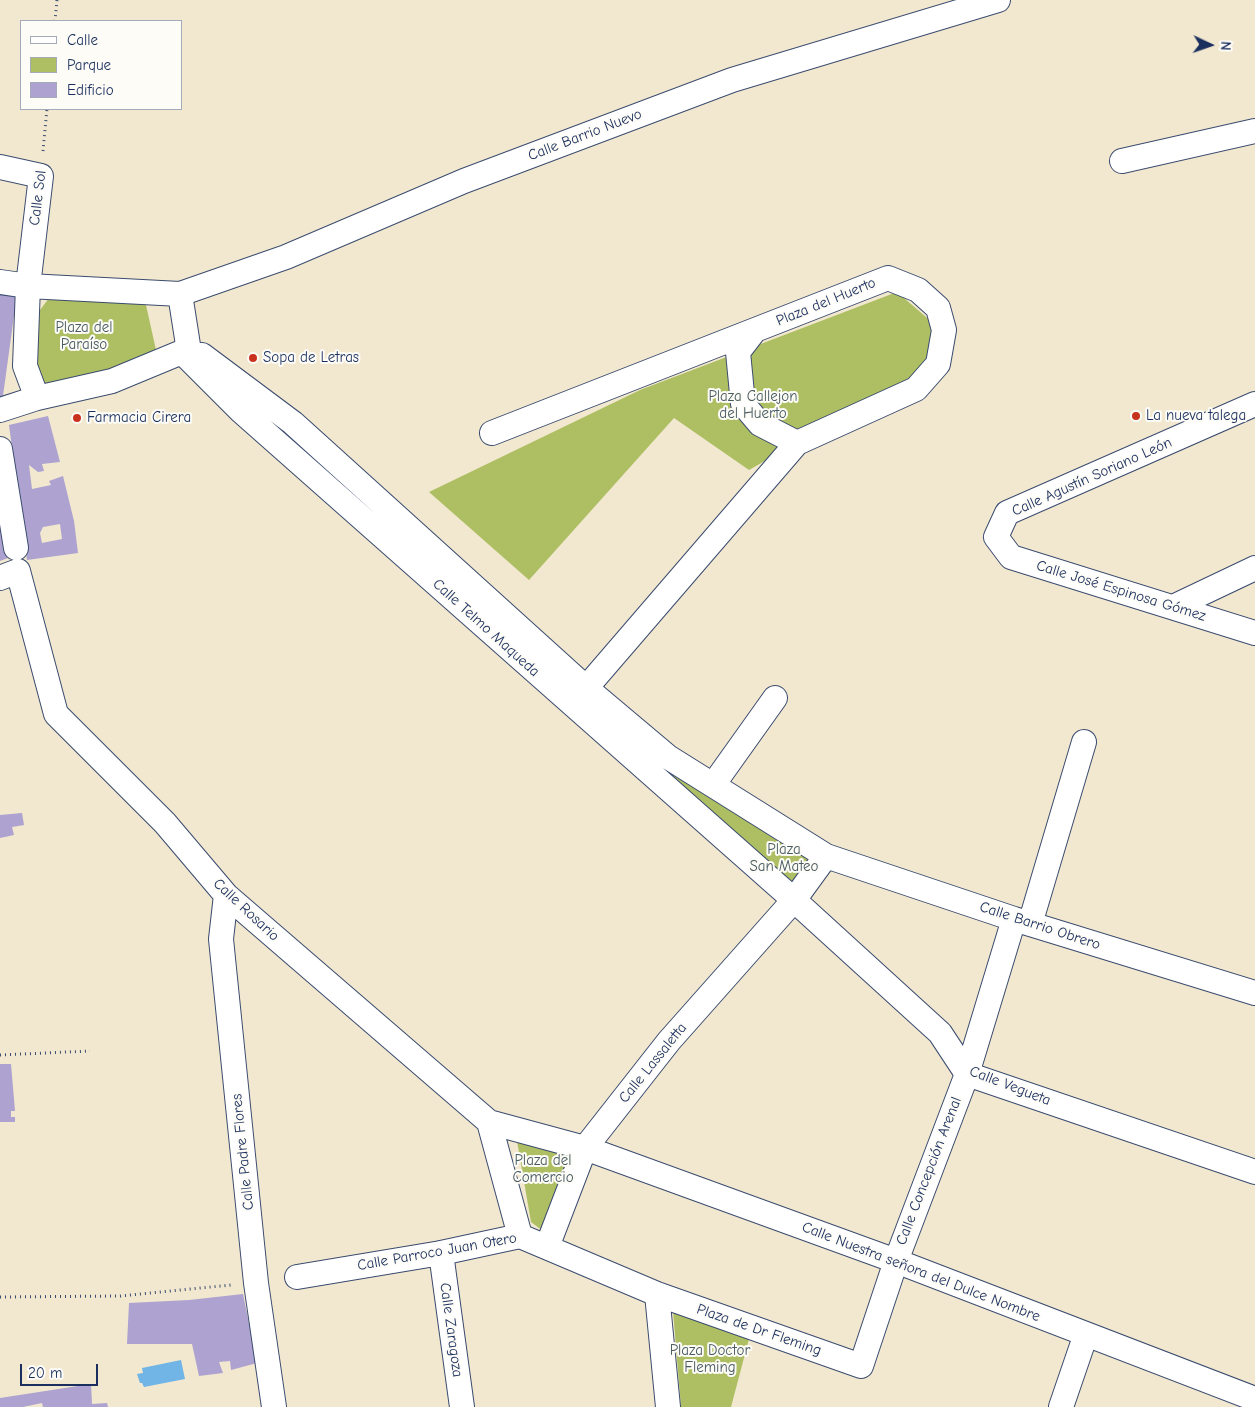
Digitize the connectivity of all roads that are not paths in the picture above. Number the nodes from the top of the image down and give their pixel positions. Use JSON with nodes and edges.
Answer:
{"nodes":[{"id":1,"x":998,"y":0,"type":"edge"},
{"id":2,"x":1255,"y":132,"type":"edge"},
{"id":3,"x":1122,"y":161,"type":"dead end"},
{"id":4,"x":0,"y":167,"type":"edge"},
{"id":5,"x":0,"y":282,"type":"edge"},
{"id":6,"x":28,"y":286,"type":"junction"},
{"id":7,"x":180,"y":294,"type":"junction"},
{"id":8,"x":755,"y":330,"type":"junction"},
{"id":9,"x":185,"y":348,"type":"junction"},
{"id":10,"x":37,"y":398,"type":"junction"},
{"id":11,"x":1255,"y":404,"type":"edge"},
{"id":12,"x":0,"y":410,"type":"edge"},
{"id":13,"x":492,"y":433,"type":"dead end"},
{"id":14,"x":797,"y":443,"type":"junction"},
{"id":15,"x":0,"y":449,"type":"edge"},
{"id":16,"x":996,"y":537,"type":"joint"},
{"id":17,"x":11,"y":566,"type":"edge"},
{"id":18,"x":1255,"y":568,"type":"edge"},
{"id":19,"x":1173,"y":607,"type":"junction"},
{"id":20,"x":1255,"y":633,"type":"edge"},
{"id":21,"x":586,"y":688,"type":"junction"},
{"id":22,"x":775,"y":698,"type":"dead end"},
{"id":23,"x":1084,"y":742,"type":"dead end"},
{"id":24,"x":713,"y":785,"type":"junction"},
{"id":25,"x":826,"y":856,"type":"junction"},
{"id":26,"x":226,"y":895,"type":"junction"},
{"id":27,"x":794,"y":900,"type":"junction"},
{"id":28,"x":1022,"y":921,"type":"junction"},
{"id":29,"x":1255,"y":993,"type":"edge"},
{"id":30,"x":966,"y":1074,"type":"junction"},
{"id":31,"x":488,"y":1122,"type":"junction"},
{"id":32,"x":585,"y":1148,"type":"junction"},
{"id":33,"x":1255,"y":1172,"type":"edge"},
{"id":34,"x":520,"y":1236,"type":"junction"},
{"id":35,"x":546,"y":1247,"type":"junction"},
{"id":36,"x":441,"y":1253,"type":"junction"},
{"id":37,"x":896,"y":1261,"type":"junction"},
{"id":38,"x":297,"y":1277,"type":"dead end"},
{"id":39,"x":656,"y":1294,"type":"junction"},
{"id":40,"x":1086,"y":1334,"type":"junction"},
{"id":41,"x":861,"y":1366,"type":"joint"},
{"id":42,"x":1249,"y":1401,"type":"edge"},
{"id":43,"x":274,"y":1407,"type":"edge"},
{"id":44,"x":462,"y":1407,"type":"edge"},
{"id":45,"x":668,"y":1407,"type":"edge"},
{"id":46,"x":1061,"y":1407,"type":"edge"}],
"edges":[{"from":1,"to":7,"type":"street","name":"Calle Barrio Nuevo"},
{"from":2,"to":3,"type":"street"},
{"from":4,"to":6,"type":"street","name":"Calle Sol"},
{"from":5,"to":6,"type":"street"},
{"from":6,"to":7,"type":"street"},
{"from":6,"to":10,"type":"street"},
{"from":7,"to":9,"type":"street"},
{"from":8,"to":13,"type":"street","name":"Plaza del Huerto"},
{"from":8,"to":14,"type":"street"},
{"from":8,"to":14,"type":"street","name":"Plaza del Huerto"},
{"from":9,"to":10,"type":"street"},
{"from":9,"to":21,"type":"street","name":"Calle Telmo Maqueda"},
{"from":9,"to":27,"type":"street","name":"Calle Telmo Maqueda"},
{"from":10,"to":12,"type":"street"},
{"from":11,"to":16,"type":"street","name":"Calle Agustín Soriano León"},
{"from":14,"to":21,"type":"street","name":"Plaza del Huerto"},
{"from":15,"to":17,"type":"street","name":"Calle Rosario"},
{"from":16,"to":19,"type":"street","name":"Calle José Espinosa Gómez"},
{"from":17,"to":26,"type":"street","name":"Calle Rosario"},
{"from":18,"to":19,"type":"street"},
{"from":19,"to":20,"type":"street","name":"Calle José Espinosa Gómez"},
{"from":21,"to":24,"type":"street","name":"Calle Telmo Maqueda"},
{"from":22,"to":24,"type":"street"},
{"from":23,"to":28,"type":"street","name":"Calle Concepción Arenal"},
{"from":24,"to":25,"type":"street","name":"Calle Telmo Maqueda"},
{"from":25,"to":27,"type":"street","name":"Calle Lassaletta"},
{"from":25,"to":28,"type":"street","name":"Calle Barrio Obrero"},
{"from":26,"to":31,"type":"street","name":"Calle Rosario"},
{"from":26,"to":43,"type":"street","name":"Calle Padre Flores"},
{"from":27,"to":30,"type":"street","name":"Calle Vegueta"},
{"from":27,"to":32,"type":"street","name":"Calle Lassaletta"},
{"from":28,"to":29,"type":"street","name":"Calle Barrio Obrero"},
{"from":28,"to":30,"type":"street","name":"Calle Concepción Arenal"},
{"from":30,"to":33,"type":"street","name":"Calle Vegueta"},
{"from":30,"to":37,"type":"street","name":"Calle Concepción Arenal"},
{"from":31,"to":32,"type":"street","name":"Calle Rosario"},
{"from":31,"to":34,"type":"street"},
{"from":32,"to":35,"type":"street","name":"Calle Lassaletta"},
{"from":32,"to":37,"type":"street","name":"Calle Nuestra señora del Dulce Nombre"},
{"from":34,"to":35,"type":"street","name":"Calle Parroco Juan Otero"},
{"from":34,"to":36,"type":"street","name":"Calle Parroco Juan Otero"},
{"from":35,"to":39,"type":"street","name":"Calle Parroco Juan Otero"},
{"from":36,"to":38,"type":"street","name":"Calle Parroco Juan Otero"},
{"from":36,"to":44,"type":"street","name":"Calle Zaragoza"},
{"from":37,"to":40,"type":"street","name":"Calle Nuestra señora del Dulce Nombre"},
{"from":37,"to":41,"type":"street","name":"Calle Concepción Arenal"},
{"from":39,"to":41,"type":"street","name":"Plaza de Dr Fleming"},
{"from":39,"to":45,"type":"street"},
{"from":40,"to":42,"type":"street","name":"Calle Nuestra señora del Dulce Nombre"},
{"from":40,"to":46,"type":"street"}]}
